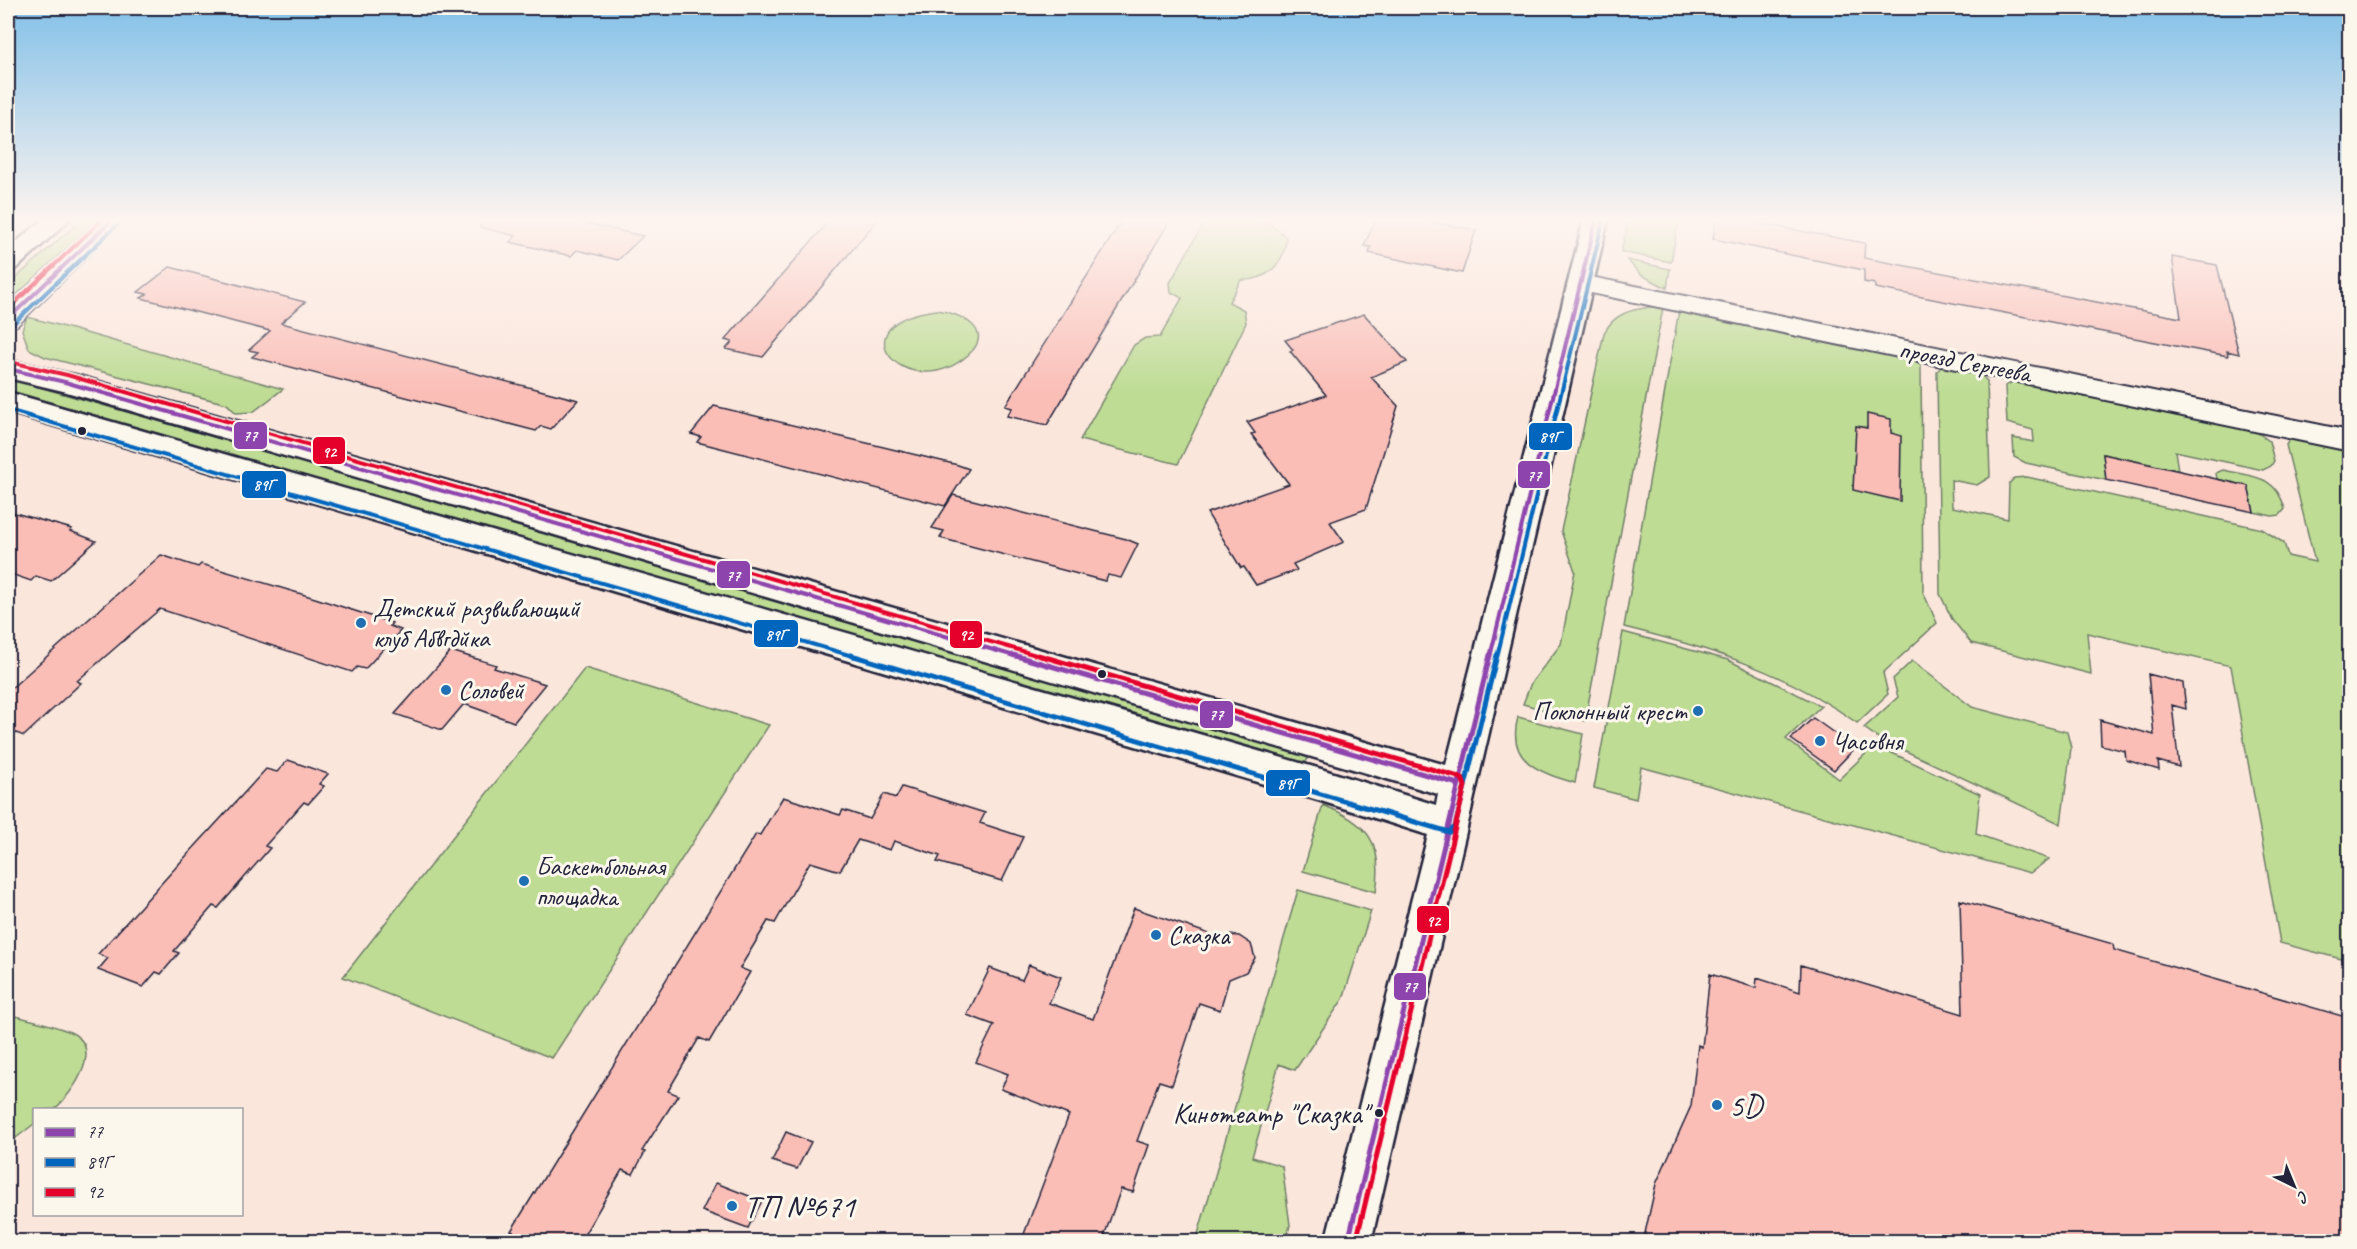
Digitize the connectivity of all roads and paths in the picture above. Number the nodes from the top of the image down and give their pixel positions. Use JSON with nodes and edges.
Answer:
{"nodes":[{"id":1,"x":52,"y":277,"type":"edge"},
{"id":2,"x":1582,"y":277,"type":"edge"},
{"id":3,"x":1581,"y":283,"type":"junction"},
{"id":4,"x":8,"y":319,"type":"edge"},
{"id":5,"x":8,"y":369,"type":"edge"},
{"id":6,"x":8,"y":402,"type":"edge"},
{"id":7,"x":2349,"y":441,"type":"edge"},
{"id":8,"x":1458,"y":784,"type":"junction"},
{"id":9,"x":1448,"y":825,"type":"junction"},
{"id":10,"x":1348,"y":1242,"type":"edge"}],
"edges":[{"from":1,"to":4,"type":"street"},
{"from":2,"to":3,"type":"main road"},
{"from":3,"to":7,"type":"street","name":"проезд Сергеева"},
{"from":3,"to":8,"type":"main road"},
{"from":5,"to":8,"type":"main road"},
{"from":6,"to":9,"type":"main road"},
{"from":8,"to":9,"type":"main road"},
{"from":9,"to":10,"type":"main road"}]}
